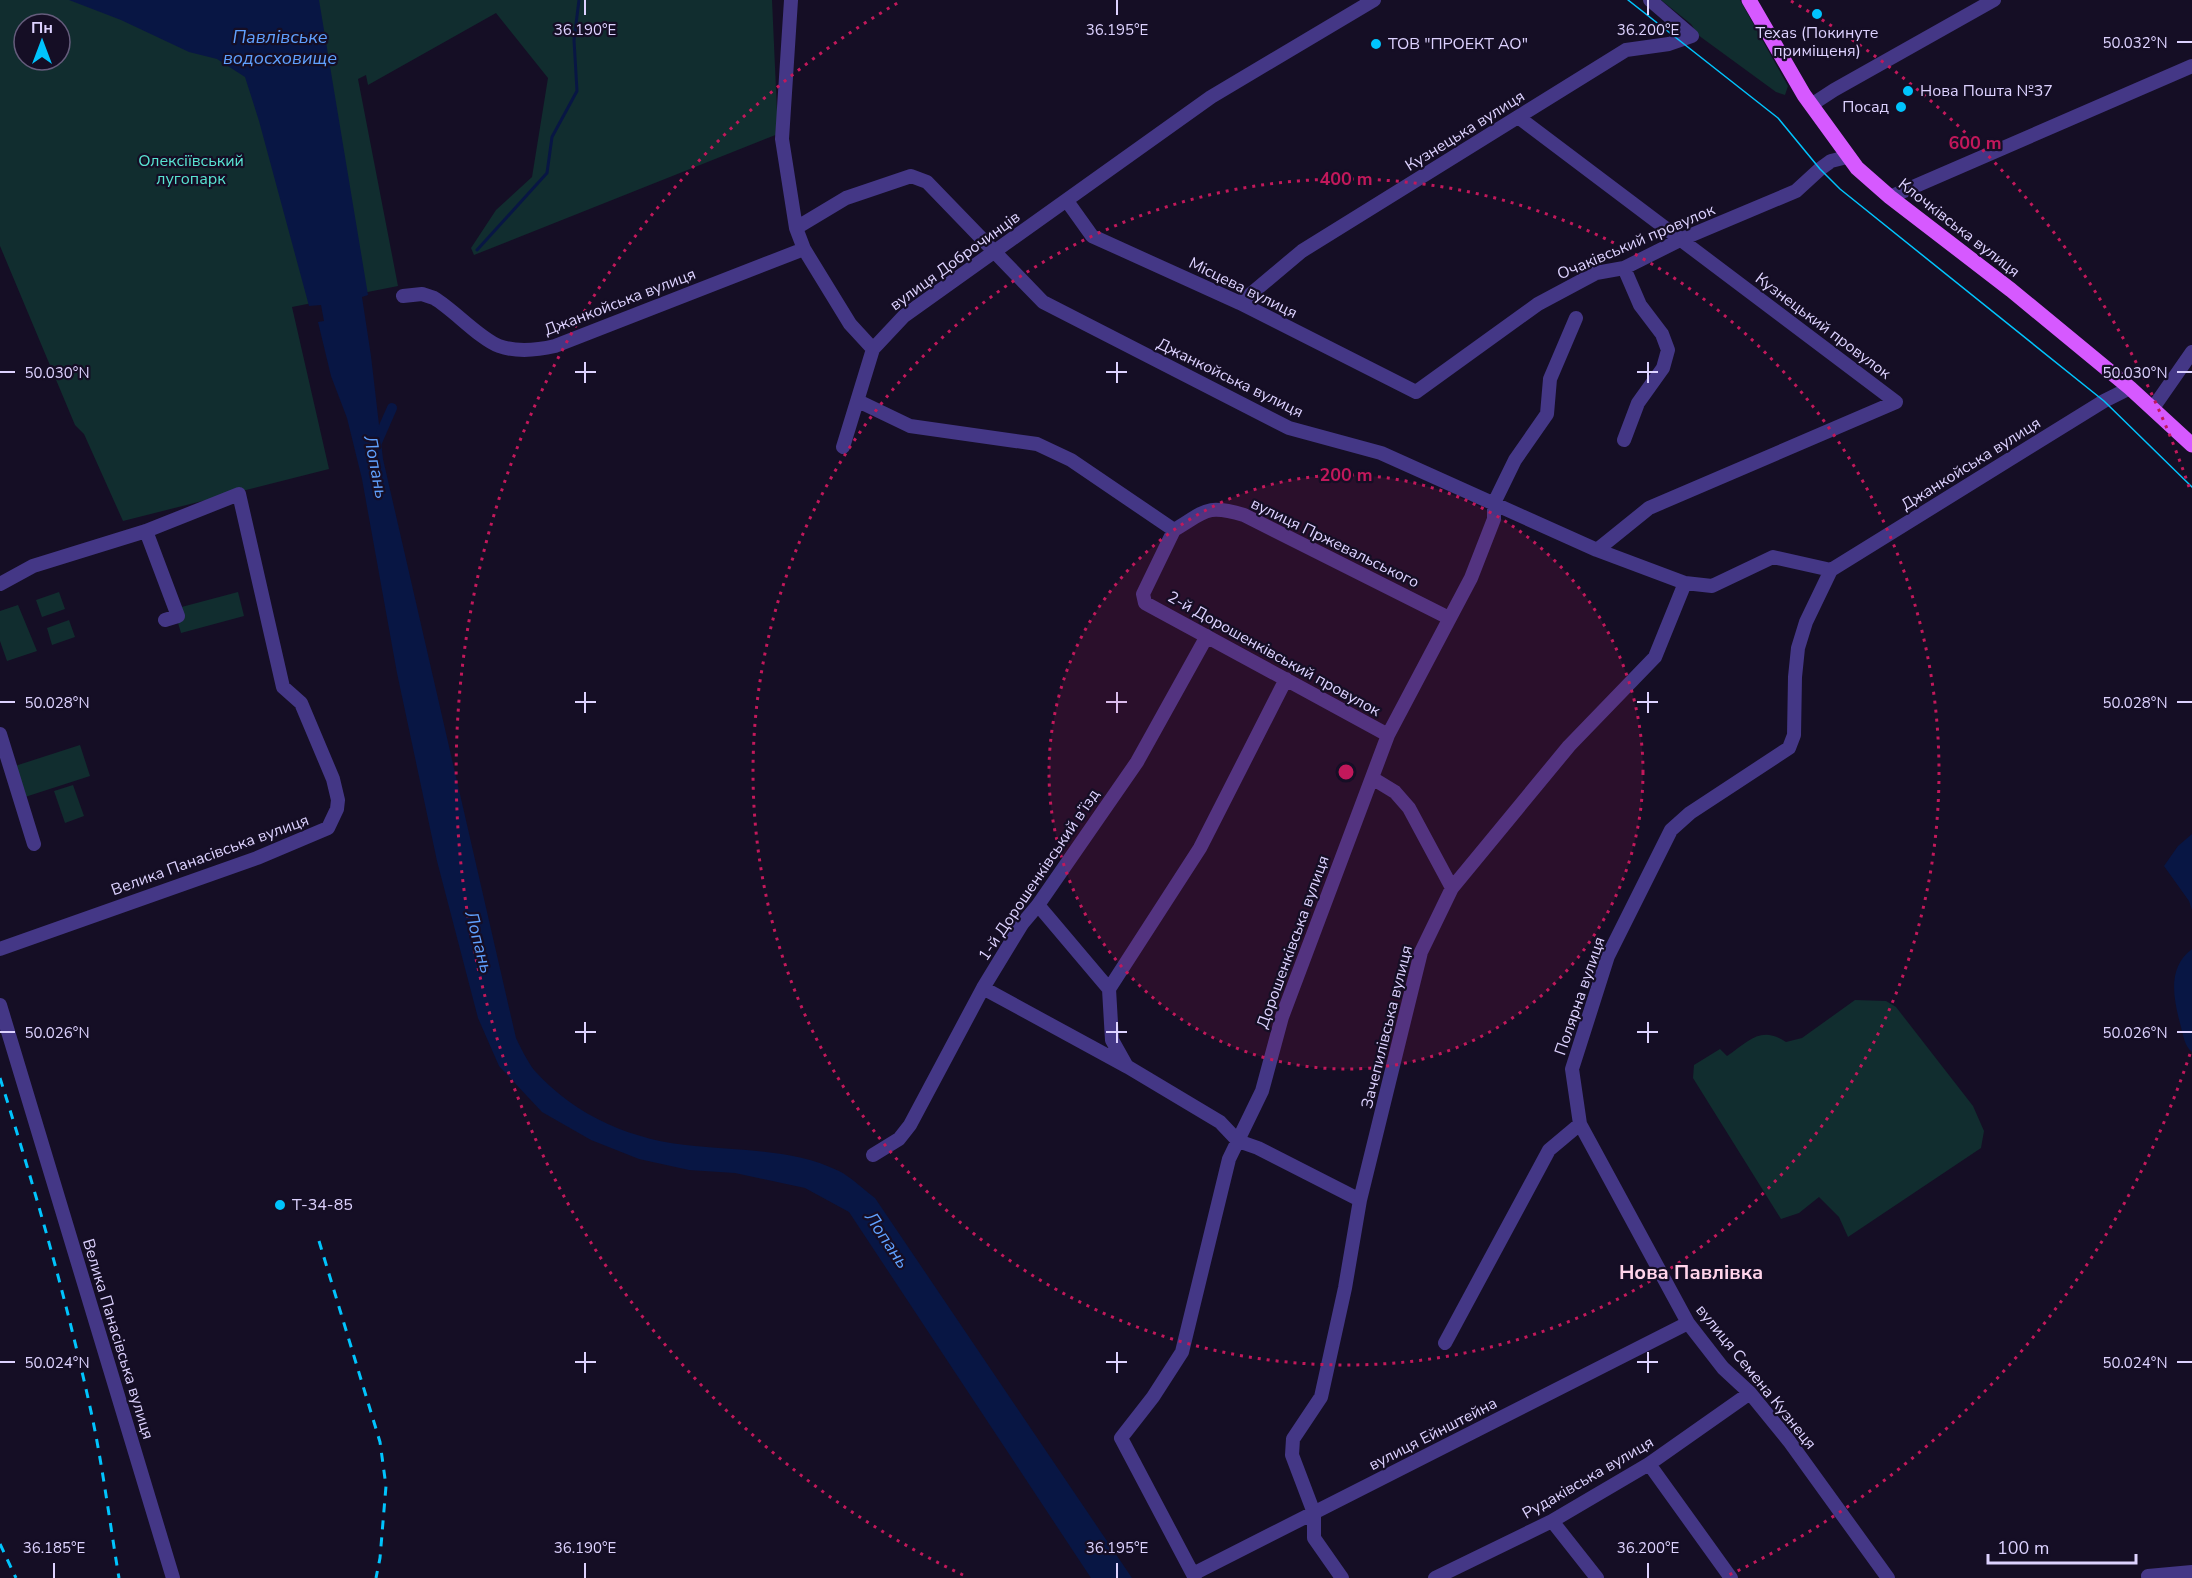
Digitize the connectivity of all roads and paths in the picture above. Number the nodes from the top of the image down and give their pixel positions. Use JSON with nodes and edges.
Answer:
{"nodes":[{"id":1,"x":791,"y":0,"type":"edge"},
{"id":2,"x":1374,"y":0,"type":"edge"},
{"id":3,"x":1650,"y":0,"type":"edge"},
{"id":4,"x":1749,"y":0,"type":"edge"},
{"id":5,"x":1994,"y":0,"type":"edge"},
{"id":6,"x":2192,"y":66,"type":"edge"},
{"id":7,"x":1811,"y":105,"type":"junction"},
{"id":8,"x":1518,"y":117,"type":"junction"},
{"id":9,"x":1847,"y":157,"type":"junction"},
{"id":10,"x":1890,"y":197,"type":"junction"},
{"id":11,"x":1067,"y":201,"type":"junction"},
{"id":12,"x":796,"y":228,"type":"junction"},
{"id":13,"x":1682,"y":239,"type":"junction"},
{"id":14,"x":804,"y":249,"type":"junction"},
{"id":15,"x":994,"y":253,"type":"junction"},
{"id":16,"x":1624,"y":268,"type":"junction"},
{"id":17,"x":403,"y":296,"type":"dead end"},
{"id":18,"x":1240,"y":303,"type":"junction"},
{"id":19,"x":1576,"y":318,"type":"dead end"},
{"id":20,"x":873,"y":349,"type":"junction"},
{"id":21,"x":2192,"y":352,"type":"edge"},
{"id":22,"x":2130,"y":388,"type":"junction"},
{"id":23,"x":1416,"y":392,"type":"joint"},
{"id":24,"x":858,"y":401,"type":"junction"},
{"id":25,"x":2153,"y":408,"type":"junction"},
{"id":26,"x":1624,"y":440,"type":"dead end"},
{"id":27,"x":2192,"y":445,"type":"edge"},
{"id":28,"x":843,"y":447,"type":"dead end"},
{"id":29,"x":1494,"y":503,"type":"junction"},
{"id":30,"x":1174,"y":530,"type":"junction"},
{"id":31,"x":146,"y":531,"type":"junction"},
{"id":32,"x":1597,"y":550,"type":"junction"},
{"id":33,"x":1831,"y":570,"type":"junction"},
{"id":34,"x":0,"y":584,"type":"edge"},
{"id":35,"x":1685,"y":584,"type":"junction"},
{"id":36,"x":1449,"y":618,"type":"junction"},
{"id":37,"x":165,"y":620,"type":"dead end"},
{"id":38,"x":1207,"y":636,"type":"junction"},
{"id":39,"x":1286,"y":679,"type":"junction"},
{"id":40,"x":0,"y":734,"type":"edge"},
{"id":41,"x":1388,"y":735,"type":"junction"},
{"id":42,"x":1372,"y":778,"type":"junction"},
{"id":43,"x":34,"y":844,"type":"dead end"},
{"id":44,"x":1452,"y":888,"type":"junction"},
{"id":45,"x":1038,"y":905,"type":"junction"},
{"id":46,"x":0,"y":949,"type":"edge"},
{"id":47,"x":983,"y":988,"type":"junction"},
{"id":48,"x":1109,"y":989,"type":"junction"},
{"id":49,"x":0,"y":1005,"type":"edge"},
{"id":50,"x":1128,"y":1067,"type":"junction"},
{"id":51,"x":1580,"y":1124,"type":"junction"},
{"id":52,"x":1238,"y":1141,"type":"junction"},
{"id":53,"x":873,"y":1155,"type":"dead end"},
{"id":54,"x":1360,"y":1200,"type":"junction"},
{"id":55,"x":1688,"y":1323,"type":"junction"},
{"id":56,"x":1445,"y":1343,"type":"dead end"},
{"id":57,"x":1750,"y":1393,"type":"junction"},
{"id":58,"x":1649,"y":1464,"type":"junction"},
{"id":59,"x":1314,"y":1513,"type":"junction"},
{"id":60,"x":1552,"y":1521,"type":"junction"},
{"id":61,"x":2192,"y":1572,"type":"edge"},
{"id":62,"x":1194,"y":1576,"type":"edge"},
{"id":63,"x":2148,"y":1576,"type":"dead end"},
{"id":64,"x":173,"y":1578,"type":"edge"},
{"id":65,"x":1341,"y":1578,"type":"edge"},
{"id":66,"x":1435,"y":1578,"type":"edge"},
{"id":67,"x":1597,"y":1578,"type":"edge"},
{"id":68,"x":1731,"y":1578,"type":"edge"},
{"id":69,"x":1888,"y":1578,"type":"edge"}],
"edges":[{"from":1,"to":12,"type":"street"},
{"from":2,"to":11,"type":"street","name":"вулиця Доброчинців"},
{"from":3,"to":8,"type":"street","name":"Кузнецька вулиця"},
{"from":4,"to":7,"type":"main road","name":"Клочківська вулиця"},
{"from":5,"to":7,"type":"street"},
{"from":6,"to":10,"type":"street"},
{"from":7,"to":9,"type":"main road","name":"Клочківська вулиця"},
{"from":8,"to":13,"type":"street","name":"Кузнецький провулок"},
{"from":8,"to":18,"type":"street","name":"Кузнецька вулиця"},
{"from":9,"to":10,"type":"main road","name":"Клочківська вулиця"},
{"from":9,"to":13,"type":"street","name":"Очаківський провулок"},
{"from":10,"to":22,"type":"main road","name":"Клочківська вулиця"},
{"from":11,"to":15,"type":"street","name":"вулиця Доброчинців"},
{"from":11,"to":18,"type":"street","name":"Місцева вулиця"},
{"from":12,"to":14,"type":"street"},
{"from":12,"to":15,"type":"street","name":"Джанкойська вулиця"},
{"from":13,"to":16,"type":"street","name":"Очаківський провулок"},
{"from":13,"to":32,"type":"street","name":"Кузнецький провулок"},
{"from":14,"to":17,"type":"street","name":"Джанкойська вулиця"},
{"from":14,"to":20,"type":"street"},
{"from":15,"to":20,"type":"street","name":"вулиця Доброчинців"},
{"from":15,"to":29,"type":"street","name":"Джанкойська вулиця"},
{"from":16,"to":23,"type":"street","name":"Очаківський провулок"},
{"from":16,"to":26,"type":"street"},
{"from":18,"to":23,"type":"street","name":"Місцева вулиця"},
{"from":19,"to":29,"type":"street","name":"Дорошенківська вулиця"},
{"from":20,"to":24,"type":"street"},
{"from":21,"to":25,"type":"street"},
{"from":22,"to":25,"type":"main road","name":"Клочківська вулиця"},
{"from":22,"to":33,"type":"street","name":"Джанкойська вулиця"},
{"from":24,"to":28,"type":"street"},
{"from":24,"to":30,"type":"street"},
{"from":25,"to":27,"type":"main road","name":"Клочківська вулиця"},
{"from":29,"to":32,"type":"street","name":"Джанкойська вулиця"},
{"from":29,"to":36,"type":"street","name":"Дорошенківська вулиця"},
{"from":30,"to":36,"type":"street","name":"вулиця Пржевальського"},
{"from":30,"to":38,"type":"street","name":"2-й Дорошенківський провулок"},
{"from":31,"to":34,"type":"street","name":"Велика Панасівська вулиця"},
{"from":31,"to":37,"type":"street"},
{"from":31,"to":46,"type":"street","name":"Велика Панасівська вулиця"},
{"from":32,"to":35,"type":"street","name":"Джанкойська вулиця"},
{"from":33,"to":35,"type":"street","name":"Джанкойська вулиця"},
{"from":33,"to":51,"type":"street","name":"Полярна вулиця"},
{"from":35,"to":44,"type":"street","name":"Зачепилівська вулиця"},
{"from":36,"to":41,"type":"street","name":"Дорошенківська вулиця"},
{"from":38,"to":39,"type":"street","name":"2-й Дорошенківський провулок"},
{"from":38,"to":45,"type":"street","name":"1-й Дорошенківський в’їзд"},
{"from":39,"to":41,"type":"street","name":"2-й Дорошенківський провулок"},
{"from":39,"to":48,"type":"street"},
{"from":40,"to":43,"type":"street"},
{"from":41,"to":42,"type":"street","name":"Дорошенківська вулиця"},
{"from":42,"to":44,"type":"street"},
{"from":42,"to":52,"type":"street","name":"Дорошенківська вулиця"},
{"from":44,"to":54,"type":"street","name":"Зачепилівська вулиця"},
{"from":45,"to":47,"type":"street","name":"1-й Дорошенківський в’їзд"},
{"from":45,"to":48,"type":"street"},
{"from":47,"to":50,"type":"street"},
{"from":47,"to":53,"type":"street","name":"1-й Дорошенківський в’їзд"},
{"from":48,"to":50,"type":"street"},
{"from":49,"to":64,"type":"street","name":"Велика Панасівська вулиця"},
{"from":50,"to":52,"type":"street"},
{"from":51,"to":55,"type":"street","name":"вулиця Семена Кузнеця"},
{"from":51,"to":56,"type":"street"},
{"from":52,"to":54,"type":"street"},
{"from":52,"to":62,"type":"street","name":"Дорошенківська вулиця"},
{"from":54,"to":59,"type":"street","name":"Зачепилівська вулиця"},
{"from":55,"to":57,"type":"street","name":"вулиця Семена Кузнеця"},
{"from":55,"to":59,"type":"street","name":"вулиця Ейнштейна"},
{"from":57,"to":58,"type":"street","name":"Рудаківська вулиця"},
{"from":57,"to":69,"type":"street","name":"вулиця Семена Кузнеця"},
{"from":58,"to":60,"type":"street","name":"Рудаківська вулиця"},
{"from":58,"to":68,"type":"street"},
{"from":59,"to":62,"type":"street","name":"вулиця Ейнштейна"},
{"from":59,"to":65,"type":"street","name":"Зачепилівська вулиця"},
{"from":60,"to":66,"type":"street","name":"Рудаківська вулиця"},
{"from":60,"to":67,"type":"street"},
{"from":61,"to":63,"type":"street"}]}
